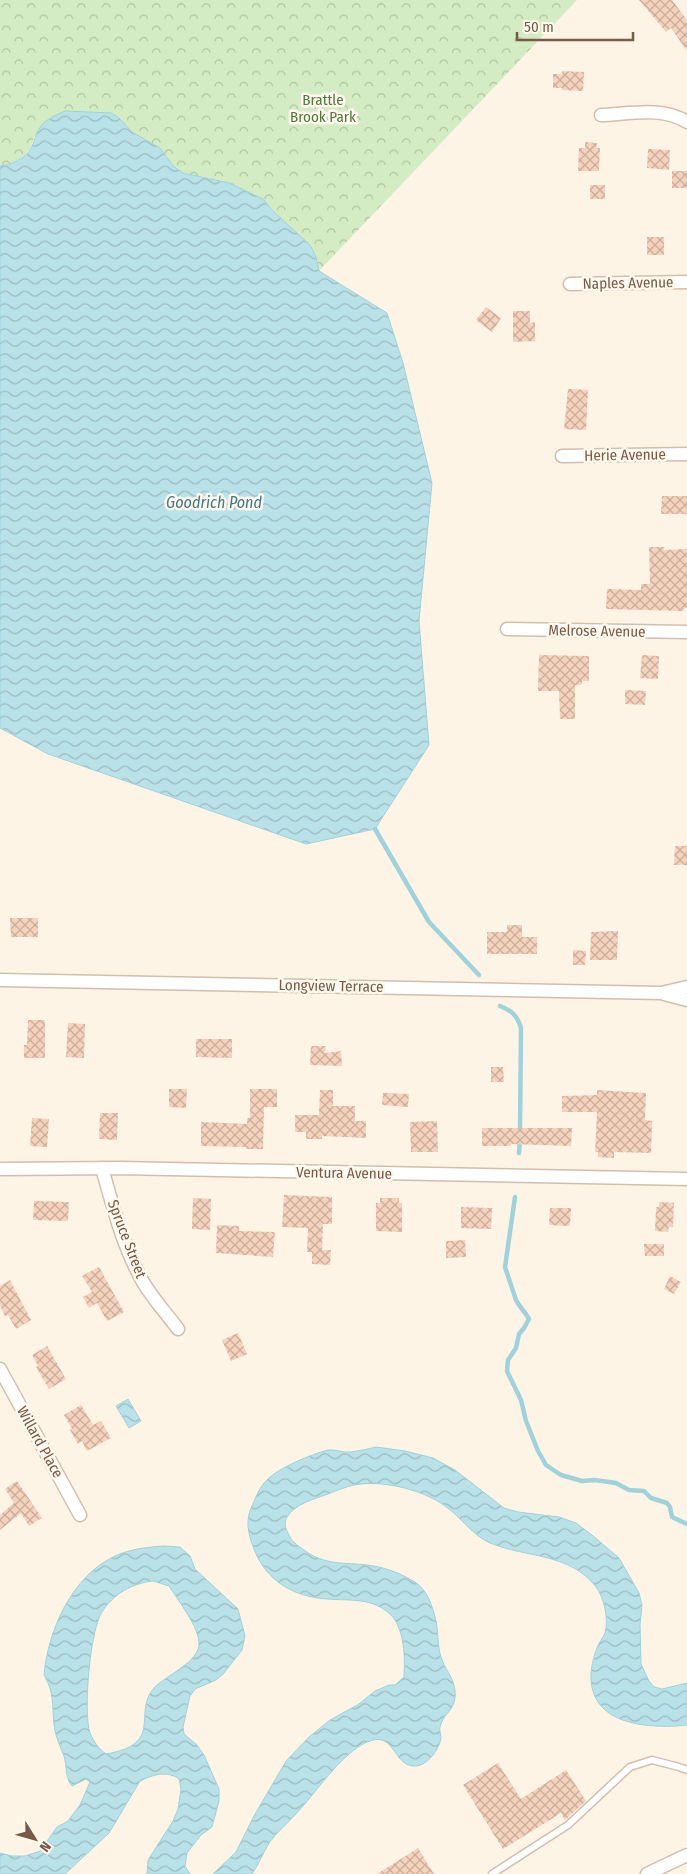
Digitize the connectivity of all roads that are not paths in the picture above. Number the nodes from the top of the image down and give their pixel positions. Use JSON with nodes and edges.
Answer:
{"nodes":[{"id":1,"x":601,"y":115,"type":"dead end"},
{"id":2,"x":687,"y":122,"type":"edge"},
{"id":3,"x":687,"y":282,"type":"edge"},
{"id":4,"x":570,"y":284,"type":"dead end"},
{"id":5,"x":687,"y":454,"type":"edge"},
{"id":6,"x":562,"y":456,"type":"dead end"},
{"id":7,"x":507,"y":629,"type":"dead end"},
{"id":8,"x":687,"y":632,"type":"edge"},
{"id":9,"x":0,"y":980,"type":"edge"},
{"id":10,"x":687,"y":987,"type":"edge"},
{"id":11,"x":661,"y":993,"type":"junction"},
{"id":12,"x":687,"y":1000,"type":"edge"},
{"id":13,"x":102,"y":1168,"type":"junction"},
{"id":14,"x":0,"y":1169,"type":"edge"},
{"id":15,"x":687,"y":1179,"type":"edge"},
{"id":16,"x":178,"y":1328,"type":"dead end"},
{"id":17,"x":0,"y":1369,"type":"edge"},
{"id":18,"x":80,"y":1515,"type":"dead end"},
{"id":19,"x":687,"y":1770,"type":"edge"},
{"id":20,"x":687,"y":1855,"type":"edge"},
{"id":21,"x":492,"y":1874,"type":"edge"},
{"id":22,"x":647,"y":1874,"type":"edge"}],
"edges":[{"from":1,"to":2,"type":"street"},
{"from":3,"to":4,"type":"street","name":"Naples Avenue"},
{"from":5,"to":6,"type":"street","name":"Herie Avenue"},
{"from":7,"to":8,"type":"street","name":"Melrose Avenue"},
{"from":9,"to":11,"type":"street","name":"Longview Terrace"},
{"from":10,"to":11,"type":"street","name":"Longview Terrace"},
{"from":11,"to":12,"type":"street","name":"Longview Terrace"},
{"from":13,"to":14,"type":"street","name":"Ventura Avenue"},
{"from":13,"to":15,"type":"street","name":"Ventura Avenue"},
{"from":13,"to":16,"type":"street","name":"Spruce Street"},
{"from":17,"to":18,"type":"street","name":"Willard Place"},
{"from":19,"to":21,"type":"lane"},
{"from":20,"to":22,"type":"street"}]}
